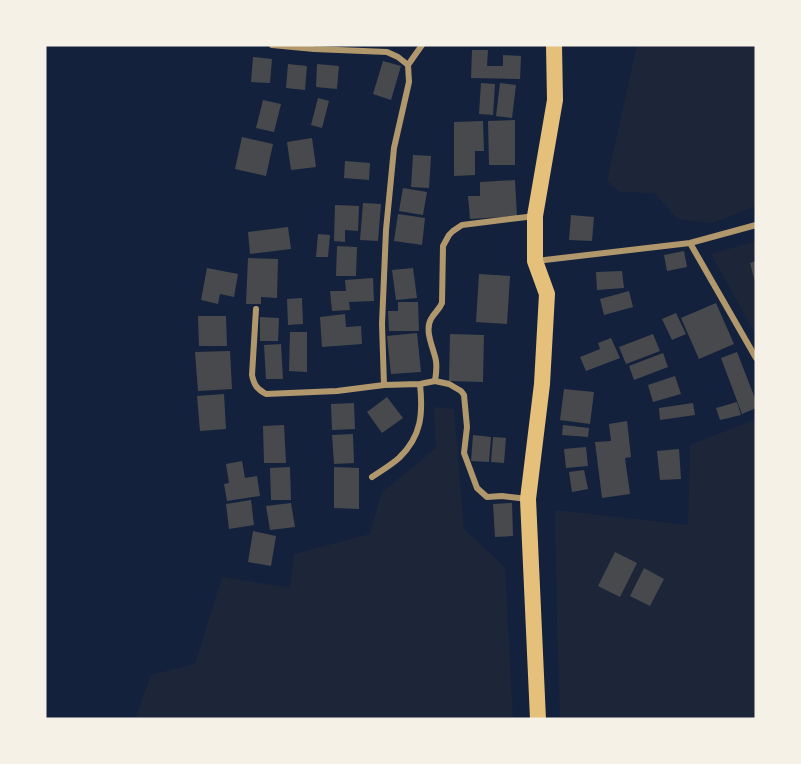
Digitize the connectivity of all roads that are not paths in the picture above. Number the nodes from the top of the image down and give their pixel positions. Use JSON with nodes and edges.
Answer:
{"nodes":[{"id":1,"x":272,"y":45,"type":"edge"},
{"id":2,"x":422,"y":45,"type":"edge"},
{"id":3,"x":554,"y":45,"type":"edge"},
{"id":4,"x":408,"y":66,"type":"junction"},
{"id":5,"x":535,"y":216,"type":"junction"},
{"id":6,"x":756,"y":225,"type":"edge"},
{"id":7,"x":690,"y":243,"type":"junction"},
{"id":8,"x":535,"y":261,"type":"junction"},
{"id":9,"x":256,"y":309,"type":"dead end"},
{"id":10,"x":756,"y":358,"type":"edge"},
{"id":11,"x":435,"y":381,"type":"junction"},
{"id":12,"x":420,"y":384,"type":"junction"},
{"id":13,"x":384,"y":385,"type":"junction"},
{"id":14,"x":372,"y":477,"type":"dead end"},
{"id":15,"x":528,"y":499,"type":"junction"},
{"id":16,"x":538,"y":719,"type":"edge"}],
"edges":[{"from":1,"to":4,"type":"street"},
{"from":2,"to":4,"type":"street"},
{"from":3,"to":5,"type":"highway"},
{"from":4,"to":13,"type":"street"},
{"from":5,"to":8,"type":"highway"},
{"from":5,"to":11,"type":"street"},
{"from":6,"to":7,"type":"street"},
{"from":7,"to":8,"type":"street"},
{"from":7,"to":10,"type":"street"},
{"from":8,"to":15,"type":"highway"},
{"from":9,"to":13,"type":"street"},
{"from":11,"to":12,"type":"street"},
{"from":11,"to":15,"type":"street"},
{"from":12,"to":13,"type":"street"},
{"from":12,"to":14,"type":"street"},
{"from":15,"to":16,"type":"highway"}]}
